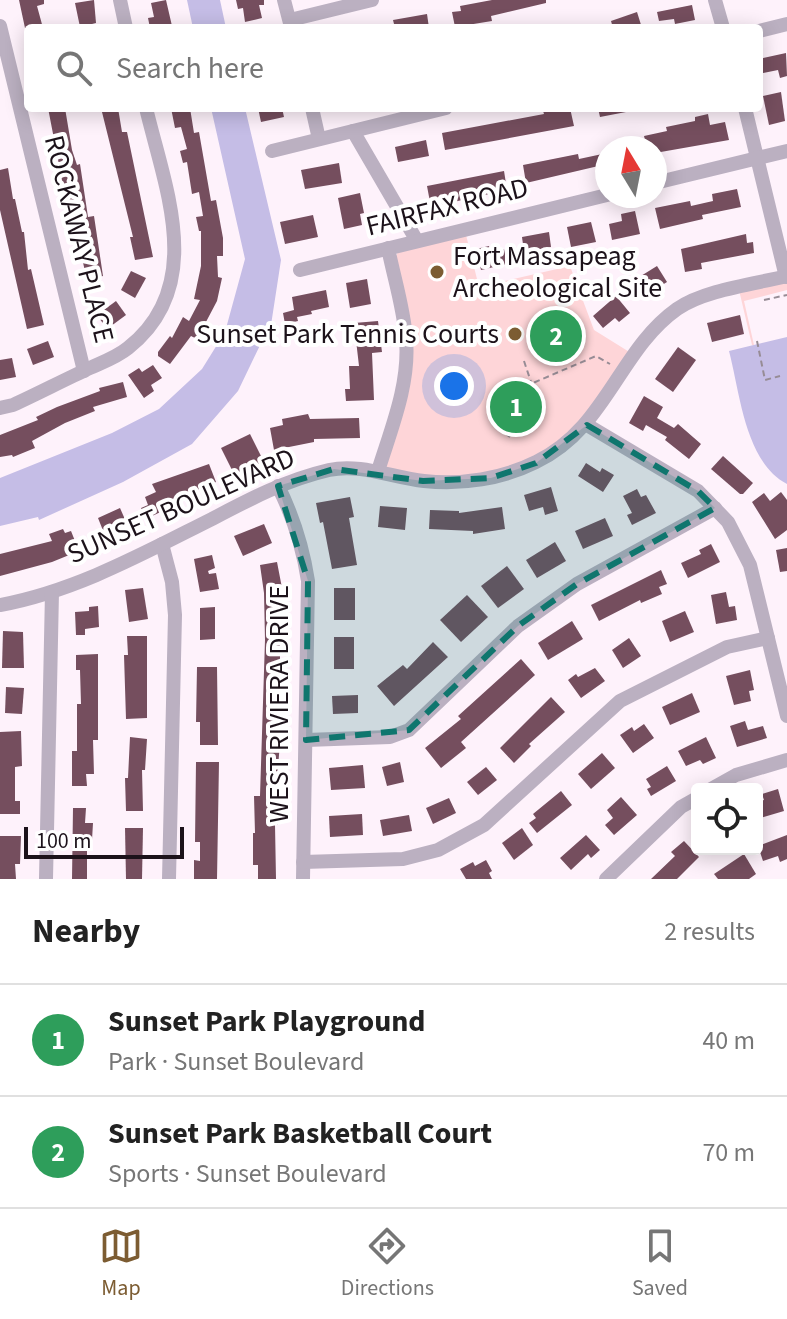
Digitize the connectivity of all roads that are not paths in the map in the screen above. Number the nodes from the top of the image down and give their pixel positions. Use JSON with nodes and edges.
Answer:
{"nodes":[{"id":1,"x":120,"y":0,"type":"edge"},
{"id":2,"x":284,"y":0,"type":"edge"},
{"id":3,"x":372,"y":0,"type":"edge"},
{"id":4,"x":715,"y":0,"type":"edge"},
{"id":5,"x":125,"y":24,"type":"edge"},
{"id":6,"x":291,"y":24,"type":"edge"},
{"id":7,"x":722,"y":24,"type":"edge"},
{"id":8,"x":787,"y":24,"type":"edge"},
{"id":9,"x":0,"y":26,"type":"edge"},
{"id":10,"x":763,"y":30,"type":"edge"},
{"id":11,"x":147,"y":112,"type":"edge"},
{"id":12,"x":313,"y":112,"type":"edge"},
{"id":13,"x":430,"y":112,"type":"edge"},
{"id":14,"x":746,"y":112,"type":"edge"},
{"id":15,"x":353,"y":131,"type":"junction"},
{"id":16,"x":319,"y":139,"type":"junction"},
{"id":17,"x":272,"y":151,"type":"dead end"},
{"id":18,"x":787,"y":151,"type":"edge"},
{"id":19,"x":757,"y":158,"type":"junction"},
{"id":20,"x":667,"y":180,"type":"edge"},
{"id":21,"x":595,"y":198,"type":"edge"},
{"id":22,"x":417,"y":241,"type":"junction"},
{"id":23,"x":388,"y":248,"type":"junction"},
{"id":24,"x":300,"y":270,"type":"dead end"},
{"id":25,"x":786,"y":277,"type":"edge"},
{"id":26,"x":84,"y":371,"type":"junction"},
{"id":27,"x":0,"y":408,"type":"edge"},
{"id":28,"x":587,"y":425,"type":"junction"},
{"id":29,"x":378,"y":471,"type":"junction"},
{"id":30,"x":278,"y":486,"type":"junction"},
{"id":31,"x":715,"y":508,"type":"junction"},
{"id":32,"x":162,"y":544,"type":"junction"},
{"id":33,"x":52,"y":592,"type":"junction"},
{"id":34,"x":0,"y":605,"type":"edge"},
{"id":35,"x":768,"y":638,"type":"junction"},
{"id":36,"x":787,"y":716,"type":"edge"},
{"id":37,"x":306,"y":740,"type":"junction"},
{"id":38,"x":787,"y":760,"type":"edge"},
{"id":39,"x":722,"y":783,"type":"edge"},
{"id":40,"x":691,"y":801,"type":"edge"},
{"id":41,"x":303,"y":862,"type":"junction"},
{"id":42,"x":46,"y":879,"type":"edge"},
{"id":43,"x":169,"y":879,"type":"edge"},
{"id":44,"x":303,"y":879,"type":"edge"},
{"id":45,"x":606,"y":879,"type":"edge"}],
"edges":[{"from":1,"to":5,"type":"street"},
{"from":2,"to":6,"type":"street"},
{"from":3,"to":6,"type":"street"},
{"from":4,"to":7,"type":"street"},
{"from":8,"to":10,"type":"street"},
{"from":9,"to":26,"type":"street","name":"ROCKAWAY PLACE"},
{"from":11,"to":26,"type":"street"},
{"from":12,"to":16,"type":"street"},
{"from":13,"to":15,"type":"street"},
{"from":14,"to":19,"type":"street"},
{"from":15,"to":16,"type":"street"},
{"from":15,"to":22,"type":"street"},
{"from":16,"to":17,"type":"street"},
{"from":18,"to":19,"type":"street"},
{"from":19,"to":20,"type":"street"},
{"from":19,"to":25,"type":"street"},
{"from":21,"to":22,"type":"street","name":"FAIRFAX ROAD"},
{"from":22,"to":23,"type":"street","name":"FAIRFAX ROAD"},
{"from":23,"to":24,"type":"street","name":"FAIRFAX ROAD"},
{"from":23,"to":29,"type":"street"},
{"from":25,"to":28,"type":"street","name":"SUNSET BOULEVARD"},
{"from":26,"to":27,"type":"street"},
{"from":28,"to":29,"type":"street","name":"SUNSET BOULEVARD"},
{"from":28,"to":31,"type":"street"},
{"from":29,"to":30,"type":"street","name":"SUNSET BOULEVARD"},
{"from":30,"to":32,"type":"street","name":"SUNSET BOULEVARD"},
{"from":30,"to":37,"type":"street","name":"WEST RIVIERA DRIVE"},
{"from":31,"to":35,"type":"street"},
{"from":31,"to":37,"type":"street"},
{"from":32,"to":33,"type":"street","name":"SUNSET BOULEVARD"},
{"from":32,"to":43,"type":"street"},
{"from":33,"to":34,"type":"street","name":"SUNSET BOULEVARD"},
{"from":33,"to":42,"type":"street"},
{"from":35,"to":36,"type":"street"},
{"from":35,"to":41,"type":"street"},
{"from":37,"to":41,"type":"street","name":"WEST RIVIERA DRIVE"},
{"from":38,"to":39,"type":"street"},
{"from":40,"to":45,"type":"street"},
{"from":41,"to":44,"type":"street","name":"WEST RIVIERA DRIVE"}]}
